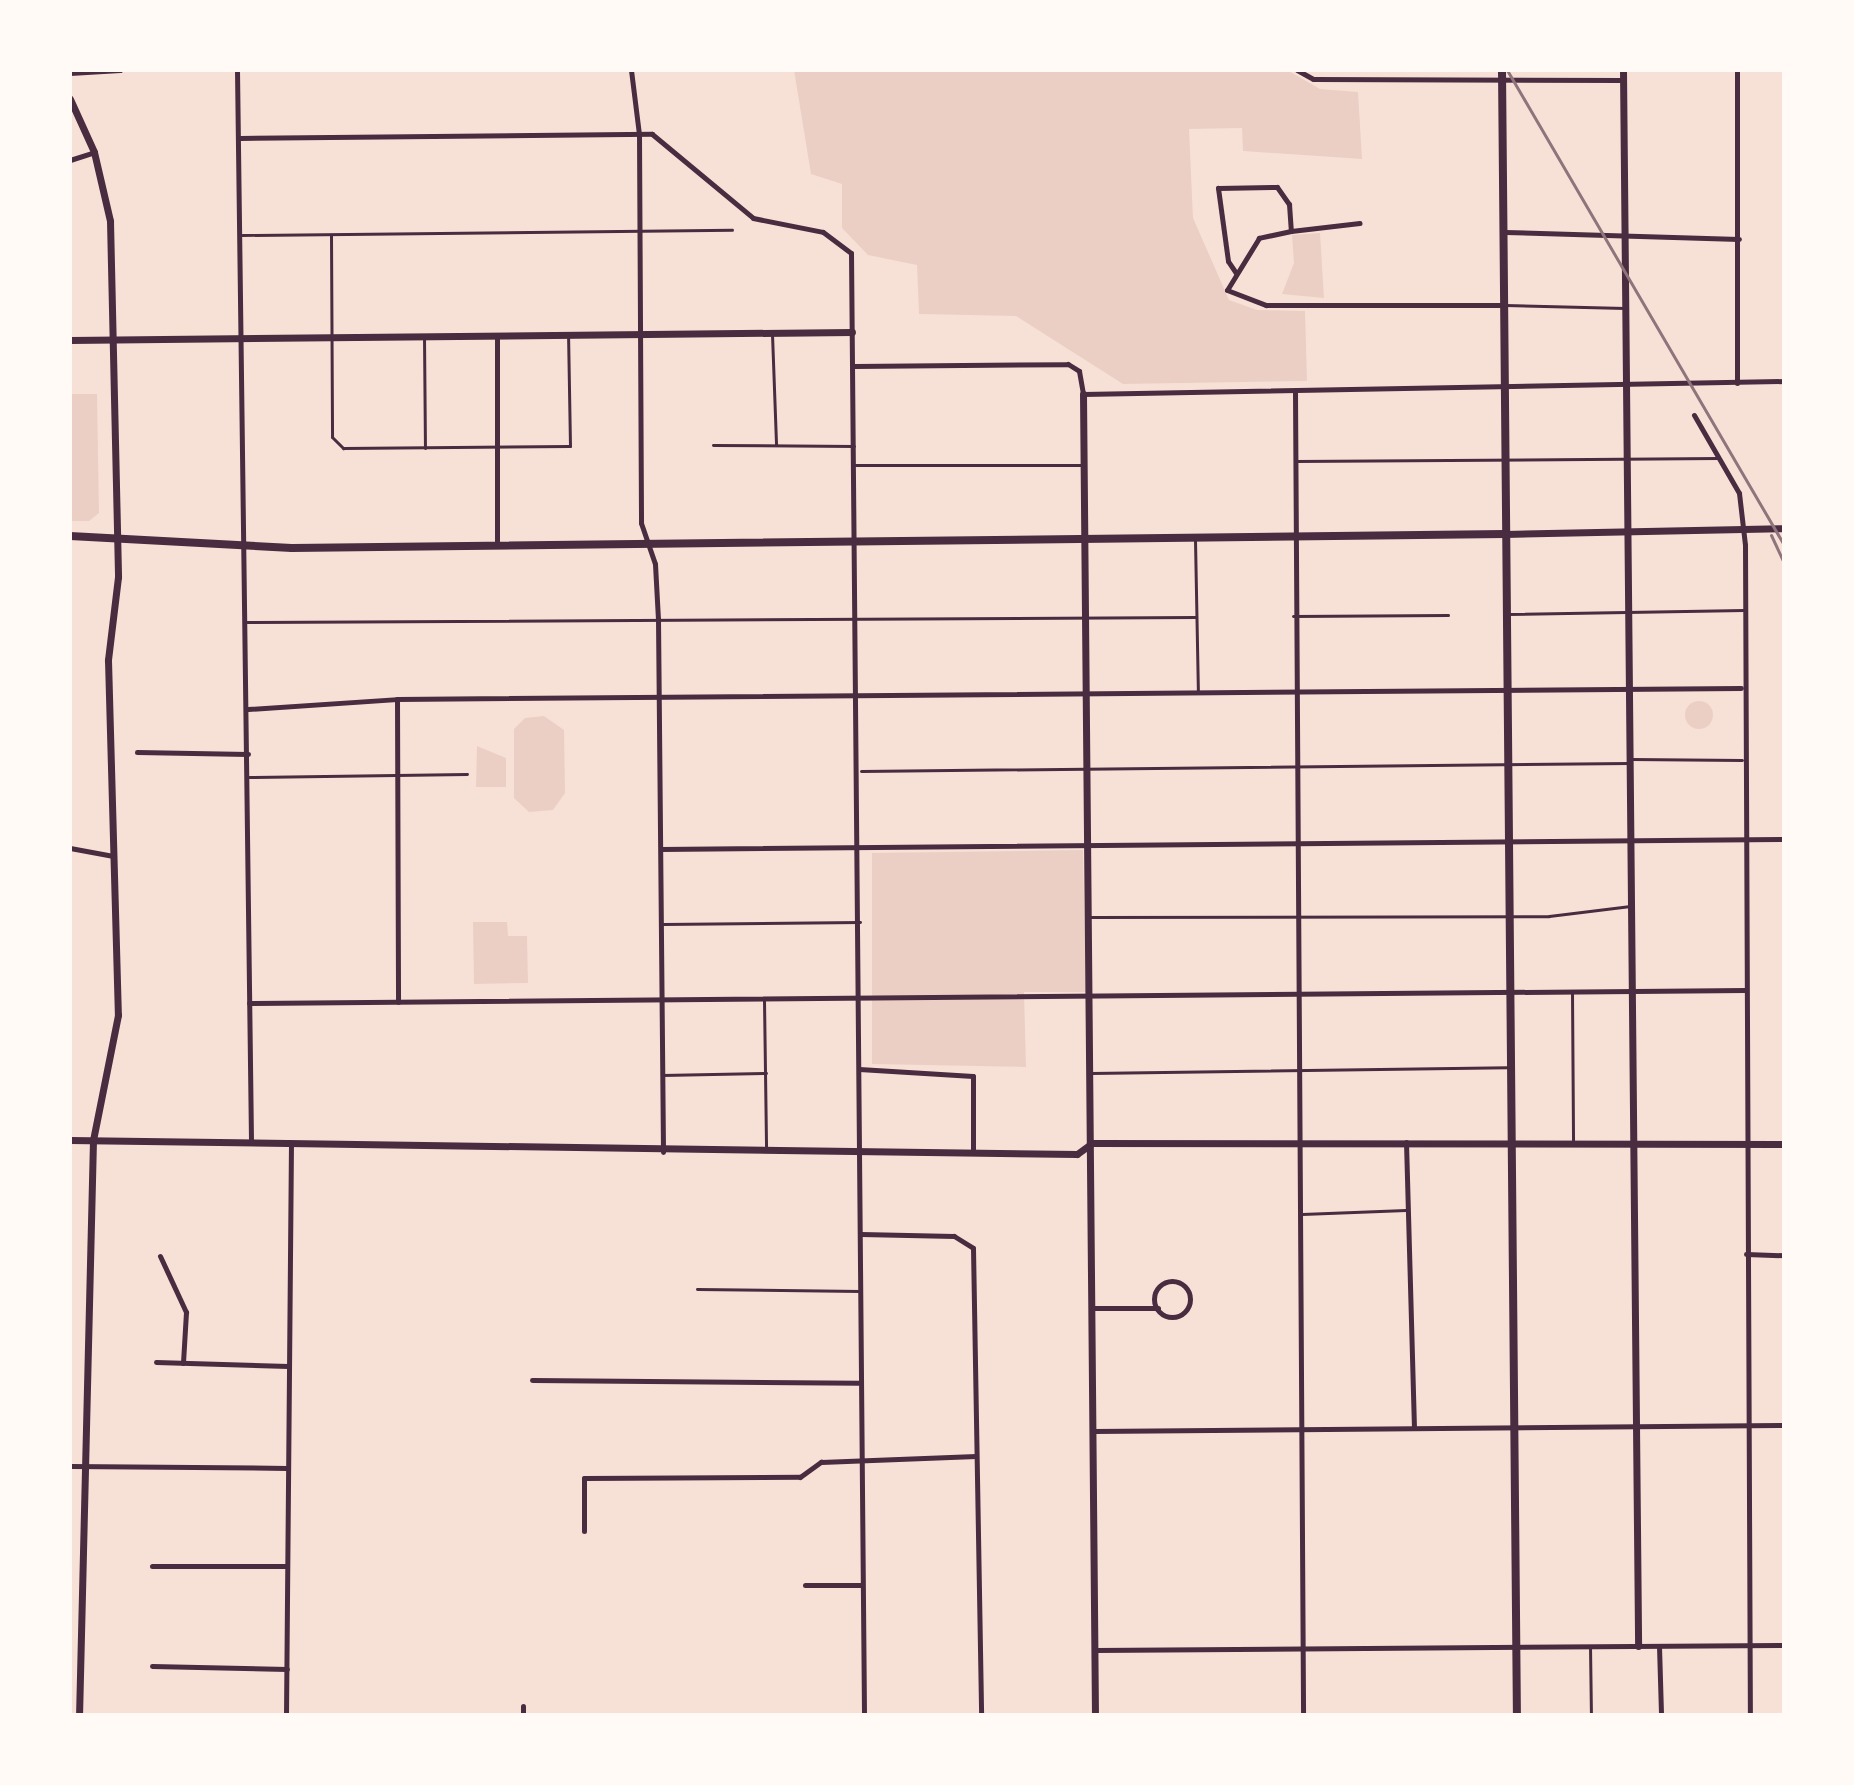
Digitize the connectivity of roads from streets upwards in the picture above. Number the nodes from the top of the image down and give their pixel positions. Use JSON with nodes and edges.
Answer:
{"nodes":[{"id":1,"x":120,"y":70,"type":"edge"},
{"id":2,"x":237,"y":70,"type":"edge"},
{"id":3,"x":631,"y":70,"type":"edge"},
{"id":4,"x":1297,"y":70,"type":"edge"},
{"id":5,"x":1363,"y":70,"type":"edge"},
{"id":6,"x":1623,"y":70,"type":"edge"},
{"id":7,"x":1737,"y":70,"type":"edge"},
{"id":8,"x":70,"y":73,"type":"edge"},
{"id":9,"x":1502,"y":75,"type":"edge"},
{"id":10,"x":1364,"y":78,"type":"junction"},
{"id":11,"x":1623,"y":80,"type":"junction"},
{"id":12,"x":70,"y":99,"type":"edge"},
{"id":13,"x":639,"y":134,"type":"junction"},
{"id":14,"x":240,"y":138,"type":"junction"},
{"id":15,"x":94,"y":152,"type":"junction"},
{"id":16,"x":70,"y":160,"type":"edge"},
{"id":17,"x":1360,"y":223,"type":"dead end"},
{"id":18,"x":1291,"y":231,"type":"junction"},
{"id":19,"x":1505,"y":232,"type":"junction"},
{"id":20,"x":1739,"y":239,"type":"junction"},
{"id":21,"x":1623,"y":240,"type":"junction"},
{"id":22,"x":1236,"y":273,"type":"junction"},
{"id":23,"x":1505,"y":305,"type":"junction"},
{"id":24,"x":852,"y":332,"type":"junction"},
{"id":25,"x":638,"y":335,"type":"junction"},
{"id":26,"x":243,"y":336,"type":"junction"},
{"id":27,"x":497,"y":336,"type":"junction"},
{"id":28,"x":113,"y":339,"type":"junction"},
{"id":29,"x":70,"y":340,"type":"edge"},
{"id":30,"x":854,"y":366,"type":"junction"},
{"id":31,"x":1784,"y":381,"type":"edge"},
{"id":32,"x":1737,"y":383,"type":"junction"},
{"id":33,"x":1626,"y":385,"type":"junction"},
{"id":34,"x":1506,"y":387,"type":"junction"},
{"id":35,"x":1295,"y":392,"type":"junction"},
{"id":36,"x":1083,"y":394,"type":"junction"},
{"id":37,"x":1694,"y":415,"type":"dead end"},
{"id":38,"x":1744,"y":528,"type":"junction"},
{"id":39,"x":1784,"y":528,"type":"edge"},
{"id":40,"x":1627,"y":530,"type":"junction"},
{"id":41,"x":1505,"y":534,"type":"junction"},
{"id":42,"x":1295,"y":535,"type":"junction"},
{"id":43,"x":70,"y":536,"type":"edge"},
{"id":44,"x":117,"y":537,"type":"junction"},
{"id":45,"x":1086,"y":539,"type":"junction"},
{"id":46,"x":856,"y":541,"type":"junction"},
{"id":47,"x":648,"y":544,"type":"junction"},
{"id":48,"x":245,"y":545,"type":"junction"},
{"id":49,"x":497,"y":545,"type":"junction"},
{"id":50,"x":1630,"y":687,"type":"junction"},
{"id":51,"x":1508,"y":688,"type":"junction"},
{"id":52,"x":1741,"y":688,"type":"junction"},
{"id":53,"x":1293,"y":692,"type":"junction"},
{"id":54,"x":1085,"y":693,"type":"junction"},
{"id":55,"x":859,"y":695,"type":"junction"},
{"id":56,"x":660,"y":698,"type":"junction"},
{"id":57,"x":397,"y":699,"type":"junction"},
{"id":58,"x":248,"y":709,"type":"junction"},
{"id":59,"x":137,"y":752,"type":"dead end"},
{"id":60,"x":248,"y":754,"type":"junction"},
{"id":61,"x":1509,"y":839,"type":"junction"},
{"id":62,"x":1632,"y":839,"type":"junction"},
{"id":63,"x":1744,"y":839,"type":"junction"},
{"id":64,"x":1784,"y":839,"type":"edge"},
{"id":65,"x":1088,"y":845,"type":"junction"},
{"id":66,"x":1295,"y":845,"type":"junction"},
{"id":67,"x":861,"y":846,"type":"junction"},
{"id":68,"x":70,"y":848,"type":"edge"},
{"id":69,"x":661,"y":849,"type":"junction"},
{"id":70,"x":114,"y":856,"type":"junction"},
{"id":71,"x":1746,"y":990,"type":"junction"},
{"id":72,"x":1633,"y":992,"type":"junction"},
{"id":73,"x":1511,"y":993,"type":"junction"},
{"id":74,"x":1295,"y":996,"type":"junction"},
{"id":75,"x":860,"y":997,"type":"junction"},
{"id":76,"x":661,"y":998,"type":"junction"},
{"id":77,"x":1089,"y":998,"type":"junction"},
{"id":78,"x":398,"y":1002,"type":"junction"},
{"id":79,"x":249,"y":1003,"type":"junction"},
{"id":80,"x":859,"y":1069,"type":"junction"},
{"id":81,"x":70,"y":1140,"type":"edge"},
{"id":82,"x":93,"y":1140,"type":"junction"},
{"id":83,"x":1406,"y":1141,"type":"junction"},
{"id":84,"x":1513,"y":1141,"type":"junction"},
{"id":85,"x":1297,"y":1142,"type":"junction"},
{"id":86,"x":1632,"y":1142,"type":"junction"},
{"id":87,"x":1745,"y":1142,"type":"junction"},
{"id":88,"x":1092,"y":1143,"type":"junction"},
{"id":89,"x":251,"y":1144,"type":"junction"},
{"id":90,"x":1784,"y":1144,"type":"edge"},
{"id":91,"x":291,"y":1145,"type":"junction"},
{"id":92,"x":663,"y":1152,"type":"junction"},
{"id":93,"x":973,"y":1152,"type":"junction"},
{"id":94,"x":860,"y":1153,"type":"junction"},
{"id":95,"x":861,"y":1234,"type":"junction"},
{"id":96,"x":1746,"y":1254,"type":"junction"},
{"id":97,"x":1784,"y":1255,"type":"edge"},
{"id":98,"x":160,"y":1256,"type":"dead end"},
{"id":99,"x":1092,"y":1308,"type":"junction"},
{"id":100,"x":1158,"y":1308,"type":"junction"},
{"id":101,"x":156,"y":1362,"type":"dead end"},
{"id":102,"x":183,"y":1363,"type":"junction"},
{"id":103,"x":288,"y":1366,"type":"junction"},
{"id":104,"x":532,"y":1380,"type":"dead end"},
{"id":105,"x":859,"y":1383,"type":"junction"},
{"id":106,"x":1747,"y":1425,"type":"junction"},
{"id":107,"x":1784,"y":1425,"type":"edge"},
{"id":108,"x":1636,"y":1426,"type":"junction"},
{"id":109,"x":1517,"y":1427,"type":"junction"},
{"id":110,"x":1414,"y":1428,"type":"junction"},
{"id":111,"x":1301,"y":1429,"type":"junction"},
{"id":112,"x":1094,"y":1431,"type":"junction"},
{"id":113,"x":976,"y":1456,"type":"junction"},
{"id":114,"x":860,"y":1458,"type":"junction"},
{"id":115,"x":70,"y":1466,"type":"edge"},
{"id":116,"x":82,"y":1466,"type":"junction"},
{"id":117,"x":287,"y":1468,"type":"junction"},
{"id":118,"x":584,"y":1531,"type":"dead end"},
{"id":119,"x":152,"y":1566,"type":"dead end"},
{"id":120,"x":285,"y":1566,"type":"junction"},
{"id":121,"x":805,"y":1585,"type":"dead end"},
{"id":122,"x":861,"y":1585,"type":"junction"},
{"id":123,"x":1749,"y":1645,"type":"junction"},
{"id":124,"x":1784,"y":1645,"type":"edge"},
{"id":125,"x":1638,"y":1646,"type":"junction"},
{"id":126,"x":1659,"y":1646,"type":"junction"},
{"id":127,"x":1517,"y":1647,"type":"junction"},
{"id":128,"x":1302,"y":1649,"type":"junction"},
{"id":129,"x":1095,"y":1650,"type":"junction"},
{"id":130,"x":152,"y":1666,"type":"dead end"},
{"id":131,"x":287,"y":1669,"type":"junction"},
{"id":132,"x":523,"y":1706,"type":"dead end"},
{"id":133,"x":79,"y":1715,"type":"edge"},
{"id":134,"x":286,"y":1715,"type":"edge"},
{"id":135,"x":523,"y":1715,"type":"edge"},
{"id":136,"x":864,"y":1715,"type":"edge"},
{"id":137,"x":981,"y":1715,"type":"edge"},
{"id":138,"x":1095,"y":1715,"type":"edge"},
{"id":139,"x":1303,"y":1715,"type":"edge"},
{"id":140,"x":1517,"y":1715,"type":"edge"},
{"id":141,"x":1661,"y":1715,"type":"edge"},
{"id":142,"x":1750,"y":1715,"type":"edge"}],
"edges":[{"from":1,"to":8,"type":"street"},
{"from":2,"to":14,"type":"street"},
{"from":3,"to":13,"type":"street"},
{"from":4,"to":10,"type":"street"},
{"from":5,"to":10,"type":"street"},
{"from":6,"to":11,"type":"street"},
{"from":7,"to":20,"type":"street"},
{"from":9,"to":10,"type":"street"},
{"from":9,"to":11,"type":"street"},
{"from":9,"to":19,"type":"main road"},
{"from":11,"to":21,"type":"street"},
{"from":12,"to":15,"type":"street"},
{"from":13,"to":14,"type":"street"},
{"from":13,"to":24,"type":"street"},
{"from":13,"to":25,"type":"street"},
{"from":14,"to":26,"type":"street"},
{"from":15,"to":16,"type":"street"},
{"from":15,"to":28,"type":"street"},
{"from":17,"to":18,"type":"street"},
{"from":18,"to":22,"type":"street"},
{"from":18,"to":22,"type":"street"},
{"from":19,"to":21,"type":"street"},
{"from":19,"to":23,"type":"main road"},
{"from":20,"to":21,"type":"street"},
{"from":20,"to":32,"type":"street"},
{"from":21,"to":33,"type":"street"},
{"from":22,"to":23,"type":"street"},
{"from":23,"to":34,"type":"main road"},
{"from":24,"to":25,"type":"street"},
{"from":24,"to":30,"type":"street"},
{"from":25,"to":27,"type":"street"},
{"from":25,"to":47,"type":"street"},
{"from":26,"to":27,"type":"street"},
{"from":26,"to":28,"type":"street"},
{"from":26,"to":48,"type":"street"},
{"from":27,"to":49,"type":"street"},
{"from":28,"to":29,"type":"street"},
{"from":28,"to":44,"type":"street"},
{"from":30,"to":36,"type":"street"},
{"from":30,"to":46,"type":"street"},
{"from":31,"to":32,"type":"street"},
{"from":32,"to":33,"type":"street"},
{"from":33,"to":34,"type":"street"},
{"from":33,"to":40,"type":"street"},
{"from":34,"to":35,"type":"street"},
{"from":34,"to":41,"type":"main road"},
{"from":35,"to":36,"type":"street"},
{"from":35,"to":42,"type":"street"},
{"from":36,"to":45,"type":"street"},
{"from":37,"to":38,"type":"street"},
{"from":38,"to":39,"type":"street"},
{"from":38,"to":40,"type":"street"},
{"from":38,"to":52,"type":"street"},
{"from":40,"to":41,"type":"street"},
{"from":40,"to":50,"type":"street"},
{"from":41,"to":42,"type":"main road"},
{"from":41,"to":51,"type":"main road"},
{"from":42,"to":45,"type":"main road"},
{"from":42,"to":53,"type":"street"},
{"from":43,"to":44,"type":"main road"},
{"from":44,"to":48,"type":"main road"},
{"from":44,"to":70,"type":"street"},
{"from":45,"to":46,"type":"main road"},
{"from":45,"to":54,"type":"street"},
{"from":46,"to":47,"type":"main road"},
{"from":46,"to":55,"type":"street"},
{"from":47,"to":49,"type":"main road"},
{"from":47,"to":56,"type":"street"},
{"from":48,"to":49,"type":"main road"},
{"from":48,"to":58,"type":"street"},
{"from":50,"to":51,"type":"street"},
{"from":50,"to":52,"type":"street"},
{"from":50,"to":62,"type":"street"},
{"from":51,"to":53,"type":"street"},
{"from":51,"to":61,"type":"main road"},
{"from":52,"to":63,"type":"street"},
{"from":53,"to":54,"type":"street"},
{"from":53,"to":66,"type":"street"},
{"from":54,"to":55,"type":"street"},
{"from":54,"to":65,"type":"street"},
{"from":55,"to":56,"type":"street"},
{"from":55,"to":67,"type":"street"},
{"from":56,"to":57,"type":"street"},
{"from":56,"to":69,"type":"street"},
{"from":57,"to":58,"type":"street"},
{"from":57,"to":78,"type":"street"},
{"from":58,"to":60,"type":"street"},
{"from":59,"to":60,"type":"street"},
{"from":60,"to":79,"type":"street"},
{"from":61,"to":62,"type":"street"},
{"from":61,"to":66,"type":"street"},
{"from":61,"to":73,"type":"main road"},
{"from":62,"to":63,"type":"street"},
{"from":62,"to":72,"type":"street"},
{"from":63,"to":64,"type":"street"},
{"from":63,"to":71,"type":"street"},
{"from":65,"to":66,"type":"street"},
{"from":65,"to":67,"type":"street"},
{"from":65,"to":77,"type":"street"},
{"from":66,"to":74,"type":"street"},
{"from":67,"to":69,"type":"street"},
{"from":67,"to":75,"type":"street"},
{"from":68,"to":70,"type":"street"},
{"from":69,"to":76,"type":"street"},
{"from":70,"to":82,"type":"street"},
{"from":71,"to":72,"type":"street"},
{"from":71,"to":87,"type":"street"},
{"from":72,"to":73,"type":"street"},
{"from":72,"to":86,"type":"street"},
{"from":73,"to":74,"type":"street"},
{"from":73,"to":84,"type":"main road"},
{"from":74,"to":77,"type":"street"},
{"from":74,"to":85,"type":"street"},
{"from":75,"to":76,"type":"street"},
{"from":75,"to":77,"type":"street"},
{"from":75,"to":80,"type":"street"},
{"from":76,"to":78,"type":"street"},
{"from":76,"to":92,"type":"street"},
{"from":77,"to":88,"type":"street"},
{"from":78,"to":79,"type":"street"},
{"from":79,"to":89,"type":"street"},
{"from":80,"to":93,"type":"street"},
{"from":80,"to":94,"type":"street"},
{"from":81,"to":82,"type":"street"},
{"from":82,"to":89,"type":"street"},
{"from":82,"to":116,"type":"street"},
{"from":83,"to":84,"type":"street"},
{"from":83,"to":85,"type":"street"},
{"from":83,"to":110,"type":"street"},
{"from":84,"to":86,"type":"street"},
{"from":84,"to":109,"type":"main road"},
{"from":85,"to":88,"type":"street"},
{"from":85,"to":111,"type":"street"},
{"from":86,"to":87,"type":"street"},
{"from":86,"to":108,"type":"street"},
{"from":87,"to":90,"type":"street"},
{"from":87,"to":96,"type":"street"},
{"from":88,"to":93,"type":"street"},
{"from":88,"to":99,"type":"street"},
{"from":89,"to":91,"type":"street"},
{"from":91,"to":92,"type":"street"},
{"from":91,"to":103,"type":"street"},
{"from":92,"to":94,"type":"street"},
{"from":93,"to":94,"type":"street"},
{"from":94,"to":95,"type":"street"},
{"from":95,"to":105,"type":"street"},
{"from":95,"to":113,"type":"street"},
{"from":96,"to":97,"type":"street"},
{"from":96,"to":106,"type":"street"},
{"from":98,"to":102,"type":"street"},
{"from":99,"to":100,"type":"street"},
{"from":99,"to":112,"type":"street"},
{"from":100,"to":100,"type":"street"},
{"from":101,"to":102,"type":"street"},
{"from":102,"to":103,"type":"street"},
{"from":103,"to":117,"type":"street"},
{"from":104,"to":105,"type":"street"},
{"from":105,"to":114,"type":"street"},
{"from":106,"to":107,"type":"street"},
{"from":106,"to":108,"type":"street"},
{"from":106,"to":123,"type":"street"},
{"from":108,"to":109,"type":"street"},
{"from":108,"to":125,"type":"street"},
{"from":109,"to":110,"type":"street"},
{"from":109,"to":127,"type":"main road"},
{"from":110,"to":111,"type":"street"},
{"from":111,"to":112,"type":"street"},
{"from":111,"to":128,"type":"street"},
{"from":112,"to":129,"type":"street"},
{"from":113,"to":114,"type":"street"},
{"from":113,"to":137,"type":"street"},
{"from":114,"to":118,"type":"street"},
{"from":114,"to":122,"type":"street"},
{"from":115,"to":116,"type":"street"},
{"from":116,"to":117,"type":"street"},
{"from":116,"to":133,"type":"street"},
{"from":117,"to":120,"type":"street"},
{"from":119,"to":120,"type":"street"},
{"from":120,"to":131,"type":"street"},
{"from":121,"to":122,"type":"street"},
{"from":122,"to":136,"type":"street"},
{"from":123,"to":124,"type":"street"},
{"from":123,"to":126,"type":"street"},
{"from":123,"to":142,"type":"street"},
{"from":125,"to":126,"type":"street"},
{"from":125,"to":127,"type":"street"},
{"from":126,"to":141,"type":"street"},
{"from":127,"to":128,"type":"street"},
{"from":127,"to":140,"type":"main road"},
{"from":128,"to":129,"type":"street"},
{"from":128,"to":139,"type":"street"},
{"from":129,"to":138,"type":"street"},
{"from":130,"to":131,"type":"street"},
{"from":131,"to":134,"type":"street"},
{"from":132,"to":135,"type":"street"}]}
